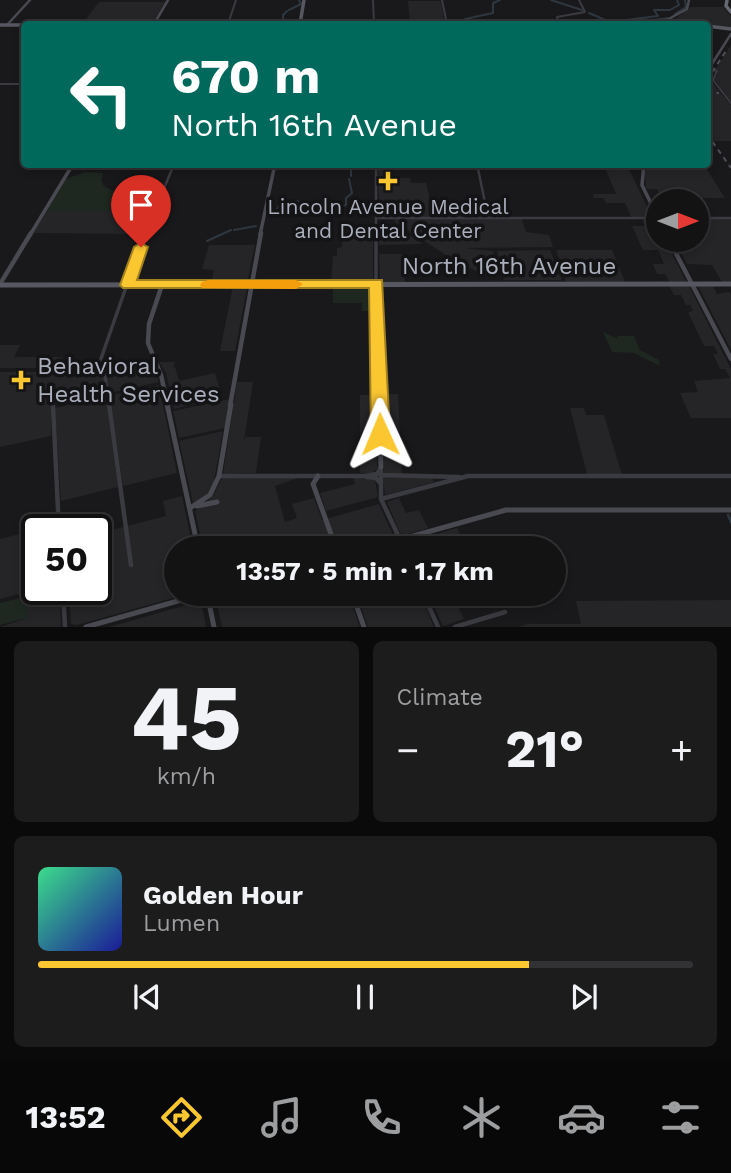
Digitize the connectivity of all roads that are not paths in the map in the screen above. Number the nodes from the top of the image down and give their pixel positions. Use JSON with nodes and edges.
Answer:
{"nodes":[{"id":1,"x":30,"y":0,"type":"edge"},
{"id":2,"x":168,"y":0,"type":"edge"},
{"id":3,"x":236,"y":0,"type":"edge"},
{"id":4,"x":304,"y":0,"type":"edge"},
{"id":5,"x":373,"y":0,"type":"edge"},
{"id":6,"x":442,"y":0,"type":"edge"},
{"id":7,"x":579,"y":0,"type":"edge"},
{"id":8,"x":689,"y":0,"type":"edge"},
{"id":9,"x":727,"y":0,"type":"edge"},
{"id":10,"x":731,"y":12,"type":"edge"},
{"id":11,"x":156,"y":21,"type":"edge"},
{"id":12,"x":229,"y":21,"type":"edge"},
{"id":13,"x":300,"y":21,"type":"edge"},
{"id":14,"x":374,"y":21,"type":"edge"},
{"id":15,"x":446,"y":21,"type":"edge"},
{"id":16,"x":558,"y":21,"type":"edge"},
{"id":17,"x":665,"y":21,"type":"edge"},
{"id":18,"x":0,"y":25,"type":"edge"},
{"id":19,"x":6,"y":25,"type":"junction"},
{"id":20,"x":21,"y":25,"type":"edge"},
{"id":21,"x":711,"y":26,"type":"edge"},
{"id":22,"x":1,"y":31,"type":"edge"},
{"id":23,"x":731,"y":32,"type":"edge"},
{"id":24,"x":711,"y":65,"type":"edge"},
{"id":25,"x":711,"y":69,"type":"edge"},
{"id":26,"x":0,"y":84,"type":"edge"},
{"id":27,"x":21,"y":84,"type":"edge"},
{"id":28,"x":731,"y":103,"type":"edge"},
{"id":29,"x":71,"y":168,"type":"edge"},
{"id":30,"x":172,"y":168,"type":"edge"},
{"id":31,"x":274,"y":168,"type":"edge"},
{"id":32,"x":382,"y":168,"type":"edge"},
{"id":33,"x":478,"y":168,"type":"edge"},
{"id":34,"x":643,"y":168,"type":"edge"},
{"id":35,"x":376,"y":171,"type":"joint"},
{"id":36,"x":646,"y":194,"type":"edge"},
{"id":37,"x":488,"y":217,"type":"junction"},
{"id":38,"x":376,"y":218,"type":"junction"},
{"id":39,"x":646,"y":218,"type":"edge"},
{"id":40,"x":709,"y":218,"type":"edge"},
{"id":41,"x":731,"y":218,"type":"edge"},
{"id":42,"x":675,"y":252,"type":"edge"},
{"id":43,"x":250,"y":284,"type":"junction"},
{"id":44,"x":376,"y":284,"type":"junction"},
{"id":45,"x":692,"y":284,"type":"junction"},
{"id":46,"x":731,"y":284,"type":"edge"},
{"id":47,"x":0,"y":285,"type":"edge"},
{"id":48,"x":128,"y":285,"type":"junction"},
{"id":49,"x":162,"y":285,"type":"junction"},
{"id":50,"x":731,"y":359,"type":"edge"},
{"id":51,"x":104,"y":368,"type":"dead end"},
{"id":52,"x":97,"y":370,"type":"dead end"},
{"id":53,"x":53,"y":406,"type":"dead end"},
{"id":54,"x":381,"y":467,"type":"junction"},
{"id":55,"x":381,"y":475,"type":"junction"},
{"id":56,"x":219,"y":476,"type":"junction"},
{"id":57,"x":318,"y":476,"type":"junction"},
{"id":58,"x":365,"y":476,"type":"junction"},
{"id":59,"x":731,"y":476,"type":"edge"},
{"id":60,"x":461,"y":478,"type":"junction"},
{"id":61,"x":381,"y":485,"type":"junction"},
{"id":62,"x":206,"y":498,"type":"junction"},
{"id":63,"x":381,"y":499,"type":"junction"},
{"id":64,"x":193,"y":507,"type":"junction"},
{"id":65,"x":731,"y":510,"type":"edge"},
{"id":66,"x":59,"y":514,"type":"edge"},
{"id":67,"x":197,"y":536,"type":"edge"},
{"id":68,"x":331,"y":536,"type":"edge"},
{"id":69,"x":399,"y":536,"type":"edge"},
{"id":70,"x":411,"y":536,"type":"edge"},
{"id":71,"x":131,"y":565,"type":"dead end"},
{"id":72,"x":64,"y":605,"type":"edge"},
{"id":73,"x":164,"y":605,"type":"edge"},
{"id":74,"x":210,"y":606,"type":"edge"},
{"id":75,"x":357,"y":606,"type":"edge"},
{"id":76,"x":429,"y":606,"type":"edge"},
{"id":77,"x":505,"y":612,"type":"dead end"},
{"id":78,"x":65,"y":627,"type":"edge"},
{"id":79,"x":86,"y":627,"type":"edge"},
{"id":80,"x":215,"y":627,"type":"edge"},
{"id":81,"x":364,"y":627,"type":"edge"},
{"id":82,"x":438,"y":627,"type":"edge"},
{"id":83,"x":455,"y":627,"type":"edge"}],
"edges":[{"from":1,"to":19,"type":"main road"},
{"from":2,"to":11,"type":"main road"},
{"from":3,"to":12,"type":"street"},
{"from":4,"to":13,"type":"main road"},
{"from":5,"to":14,"type":"street"},
{"from":6,"to":15,"type":"street"},
{"from":7,"to":16,"type":"street"},
{"from":8,"to":17,"type":"main road"},
{"from":9,"to":10,"type":"highway"},
{"from":18,"to":19,"type":"main road"},
{"from":19,"to":20,"type":"main road"},
{"from":19,"to":22,"type":"main road"},
{"from":21,"to":23,"type":"main road"},
{"from":23,"to":24,"type":"main road"},
{"from":25,"to":28,"type":"street"},
{"from":26,"to":27,"type":"street"},
{"from":29,"to":47,"type":"main road"},
{"from":30,"to":48,"type":"street"},
{"from":31,"to":43,"type":"main road"},
{"from":32,"to":35,"type":"street"},
{"from":33,"to":37,"type":"street"},
{"from":34,"to":36,"type":"main road"},
{"from":35,"to":38,"type":"street"},
{"from":37,"to":38,"type":"street"},
{"from":37,"to":39,"type":"street"},
{"from":38,"to":44,"type":"street"},
{"from":40,"to":41,"type":"street"},
{"from":42,"to":45,"type":"main road"},
{"from":43,"to":44,"type":"main road","name":"North 16th Avenue"},
{"from":43,"to":49,"type":"main road","name":"North 16th Avenue"},
{"from":43,"to":56,"type":"main road"},
{"from":44,"to":45,"type":"main road","name":"North 16th Avenue"},
{"from":44,"to":54,"type":"main road"},
{"from":45,"to":46,"type":"main road","name":"North 16th Avenue"},
{"from":45,"to":50,"type":"main road"},
{"from":47,"to":48,"type":"main road","name":"North 16th Avenue"},
{"from":48,"to":49,"type":"main road","name":"North 16th Avenue"},
{"from":48,"to":52,"type":"street"},
{"from":49,"to":64,"type":"main road"},
{"from":51,"to":71,"type":"street"},
{"from":53,"to":66,"type":"street"},
{"from":54,"to":55,"type":"street"},
{"from":54,"to":58,"type":"street"},
{"from":55,"to":60,"type":"street"},
{"from":55,"to":61,"type":"street"},
{"from":56,"to":57,"type":"street"},
{"from":56,"to":62,"type":"main road"},
{"from":57,"to":58,"type":"street"},
{"from":57,"to":68,"type":"main road"},
{"from":58,"to":61,"type":"street"},
{"from":59,"to":60,"type":"street"},
{"from":60,"to":63,"type":"street"},
{"from":61,"to":63,"type":"street"},
{"from":62,"to":64,"type":"main road"},
{"from":62,"to":64,"type":"main road"},
{"from":63,"to":69,"type":"street"},
{"from":64,"to":67,"type":"main road"},
{"from":65,"to":70,"type":"main road"},
{"from":72,"to":78,"type":"street"},
{"from":73,"to":79,"type":"main road"},
{"from":74,"to":80,"type":"main road"},
{"from":75,"to":81,"type":"main road"},
{"from":76,"to":82,"type":"street"},
{"from":77,"to":83,"type":"street"}]}
